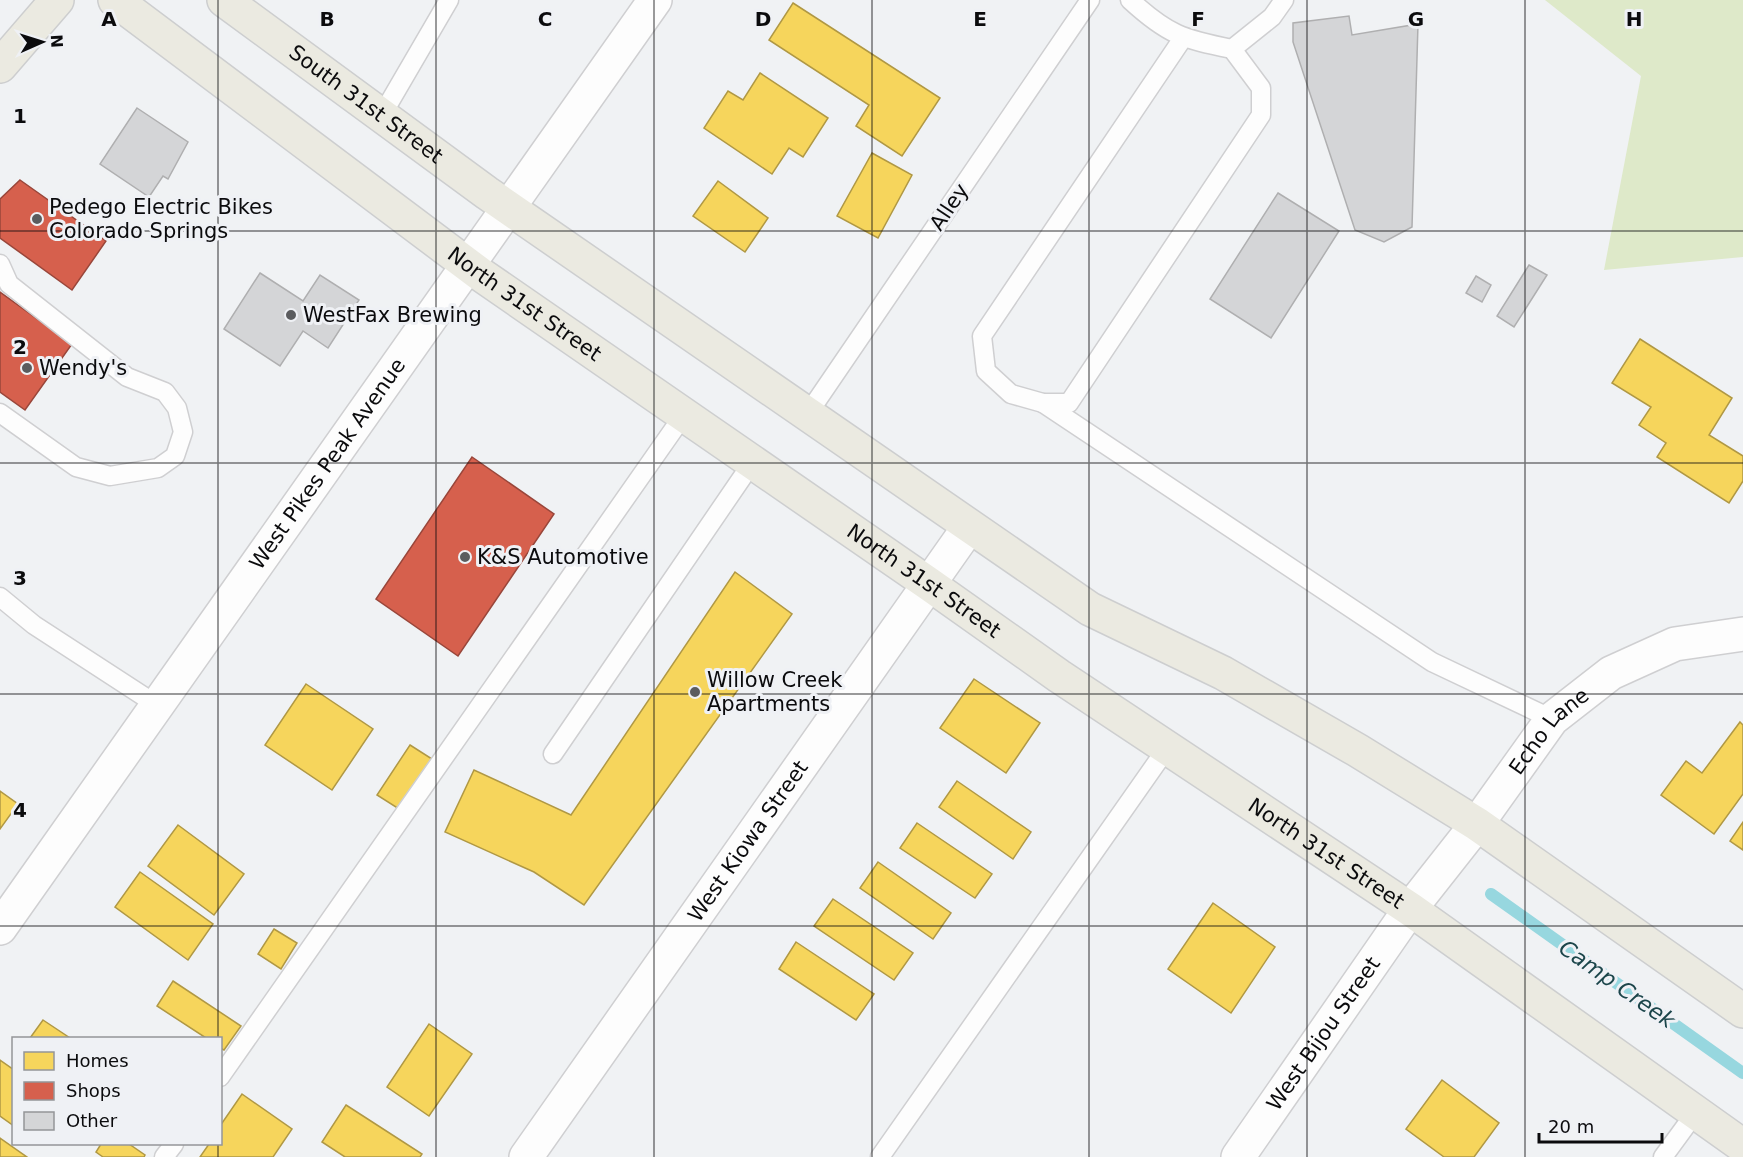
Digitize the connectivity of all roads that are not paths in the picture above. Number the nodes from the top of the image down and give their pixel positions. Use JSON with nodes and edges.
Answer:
{"nodes":[{"id":1,"x":57,"y":0,"type":"edge"},
{"id":2,"x":115,"y":0,"type":"edge"},
{"id":3,"x":224,"y":0,"type":"edge"},
{"id":4,"x":449,"y":0,"type":"edge"},
{"id":5,"x":655,"y":0,"type":"edge"},
{"id":6,"x":1090,"y":0,"type":"edge"},
{"id":7,"x":1130,"y":0,"type":"edge"},
{"id":8,"x":1284,"y":0,"type":"edge"},
{"id":9,"x":1184,"y":38,"type":"junction"},
{"id":10,"x":1233,"y":49,"type":"junction"},
{"id":11,"x":0,"y":66,"type":"edge"},
{"id":12,"x":382,"y":115,"type":"junction"},
{"id":13,"x":508,"y":207,"type":"junction"},
{"id":14,"x":0,"y":264,"type":"edge"},
{"id":15,"x":467,"y":265,"type":"junction"},
{"id":16,"x":1043,"y":404,"type":"junction"},
{"id":17,"x":0,"y":413,"type":"edge"},
{"id":18,"x":807,"y":415,"type":"junction"},
{"id":19,"x":684,"y":416,"type":"junction"},
{"id":20,"x":752,"y":463,"type":"junction"},
{"id":21,"x":969,"y":527,"type":"junction"},
{"id":22,"x":929,"y":584,"type":"junction"},
{"id":23,"x":0,"y":597,"type":"edge"},
{"id":24,"x":1743,"y":634,"type":"edge"},
{"id":25,"x":157,"y":705,"type":"junction"},
{"id":26,"x":1552,"y":719,"type":"junction"},
{"id":27,"x":1167,"y":748,"type":"junction"},
{"id":28,"x":553,"y":754,"type":"dead end"},
{"id":29,"x":1477,"y":825,"type":"junction"},
{"id":30,"x":1410,"y":909,"type":"junction"},
{"id":31,"x":0,"y":928,"type":"edge"},
{"id":32,"x":1743,"y":1011,"type":"edge"},
{"id":33,"x":222,"y":1074,"type":"edge"},
{"id":34,"x":1696,"y":1112,"type":"junction"},
{"id":35,"x":1743,"y":1146,"type":"edge"},
{"id":36,"x":526,"y":1157,"type":"edge"},
{"id":37,"x":880,"y":1157,"type":"edge"},
{"id":38,"x":1238,"y":1157,"type":"edge"},
{"id":39,"x":1664,"y":1157,"type":"edge"}],
"edges":[{"from":1,"to":11,"type":"main road"},
{"from":2,"to":15,"type":"main road","name":"North 31st Street"},
{"from":3,"to":12,"type":"main road","name":"South 31st Street"},
{"from":4,"to":12,"type":"lane"},
{"from":5,"to":13,"type":"street","name":"West Pikes Peak Avenue"},
{"from":6,"to":18,"type":"lane","name":"Alley"},
{"from":7,"to":9,"type":"lane"},
{"from":8,"to":10,"type":"lane"},
{"from":9,"to":10,"type":"lane"},
{"from":9,"to":16,"type":"lane"},
{"from":10,"to":16,"type":"lane"},
{"from":12,"to":13,"type":"main road","name":"South 31st Street"},
{"from":13,"to":15,"type":"street","name":"West Pikes Peak Avenue"},
{"from":13,"to":18,"type":"main road"},
{"from":14,"to":17,"type":"lane"},
{"from":15,"to":19,"type":"main road","name":"North 31st Street"},
{"from":15,"to":25,"type":"street","name":"West Pikes Peak Avenue"},
{"from":16,"to":26,"type":"lane"},
{"from":18,"to":21,"type":"main road"},
{"from":19,"to":20,"type":"main road","name":"North 31st Street"},
{"from":19,"to":33,"type":"lane"},
{"from":20,"to":22,"type":"main road","name":"North 31st Street"},
{"from":20,"to":28,"type":"lane"},
{"from":21,"to":22,"type":"street","name":"West Kiowa Street"},
{"from":21,"to":29,"type":"main road"},
{"from":22,"to":27,"type":"main road","name":"North 31st Street"},
{"from":22,"to":36,"type":"street","name":"West Kiowa Street"},
{"from":23,"to":25,"type":"lane"},
{"from":24,"to":26,"type":"street","name":"Echo Lane"},
{"from":25,"to":31,"type":"street","name":"West Pikes Peak Avenue"},
{"from":26,"to":29,"type":"street","name":"Echo Lane"},
{"from":27,"to":30,"type":"main road","name":"North 31st Street"},
{"from":27,"to":37,"type":"lane"},
{"from":29,"to":30,"type":"street","name":"Echo Lane"},
{"from":29,"to":32,"type":"main road"},
{"from":30,"to":34,"type":"main road","name":"North 31st Street"},
{"from":30,"to":38,"type":"street","name":"West Bijou Street"},
{"from":34,"to":35,"type":"main road","name":"North 31st Street"},
{"from":34,"to":39,"type":"lane"}]}
